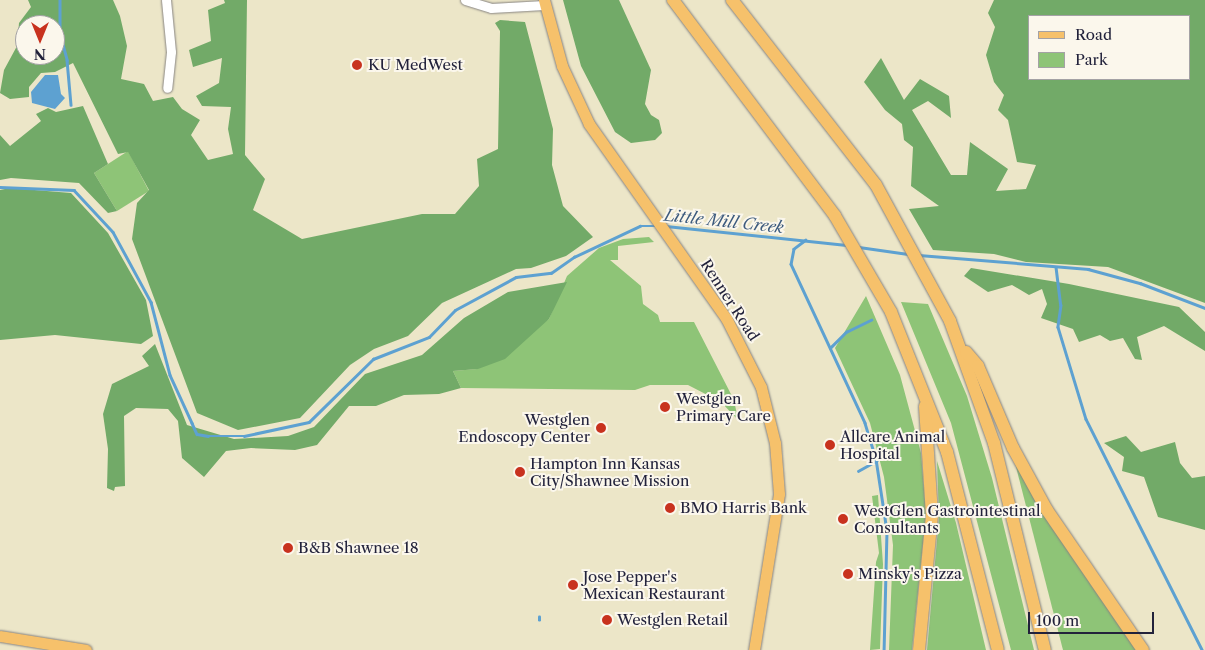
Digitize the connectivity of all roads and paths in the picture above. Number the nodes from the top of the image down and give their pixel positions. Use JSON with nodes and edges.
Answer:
{"nodes":[{"id":1,"x":166,"y":0,"type":"edge"},
{"id":2,"x":465,"y":0,"type":"edge"},
{"id":3,"x":673,"y":0,"type":"edge"},
{"id":4,"x":732,"y":0,"type":"edge"},
{"id":5,"x":544,"y":3,"type":"edge"},
{"id":6,"x":167,"y":88,"type":"dead end"},
{"id":7,"x":961,"y":346,"type":"junction"},
{"id":8,"x":924,"y":392,"type":"junction"},
{"id":9,"x":0,"y":636,"type":"edge"},
{"id":10,"x":86,"y":650,"type":"edge"},
{"id":11,"x":754,"y":650,"type":"edge"},
{"id":12,"x":919,"y":650,"type":"edge"},
{"id":13,"x":998,"y":650,"type":"edge"},
{"id":14,"x":1045,"y":650,"type":"edge"},
{"id":15,"x":1143,"y":650,"type":"edge"}],
"edges":[{"from":1,"to":6,"type":"street"},
{"from":2,"to":5,"type":"street"},
{"from":3,"to":8,"type":"highway"},
{"from":4,"to":7,"type":"highway"},
{"from":5,"to":11,"type":"main road","name":"Renner Road"},
{"from":7,"to":14,"type":"highway"},
{"from":7,"to":15,"type":"highway"},
{"from":8,"to":12,"type":"highway"},
{"from":8,"to":13,"type":"highway"},
{"from":9,"to":10,"type":"main road"}]}
